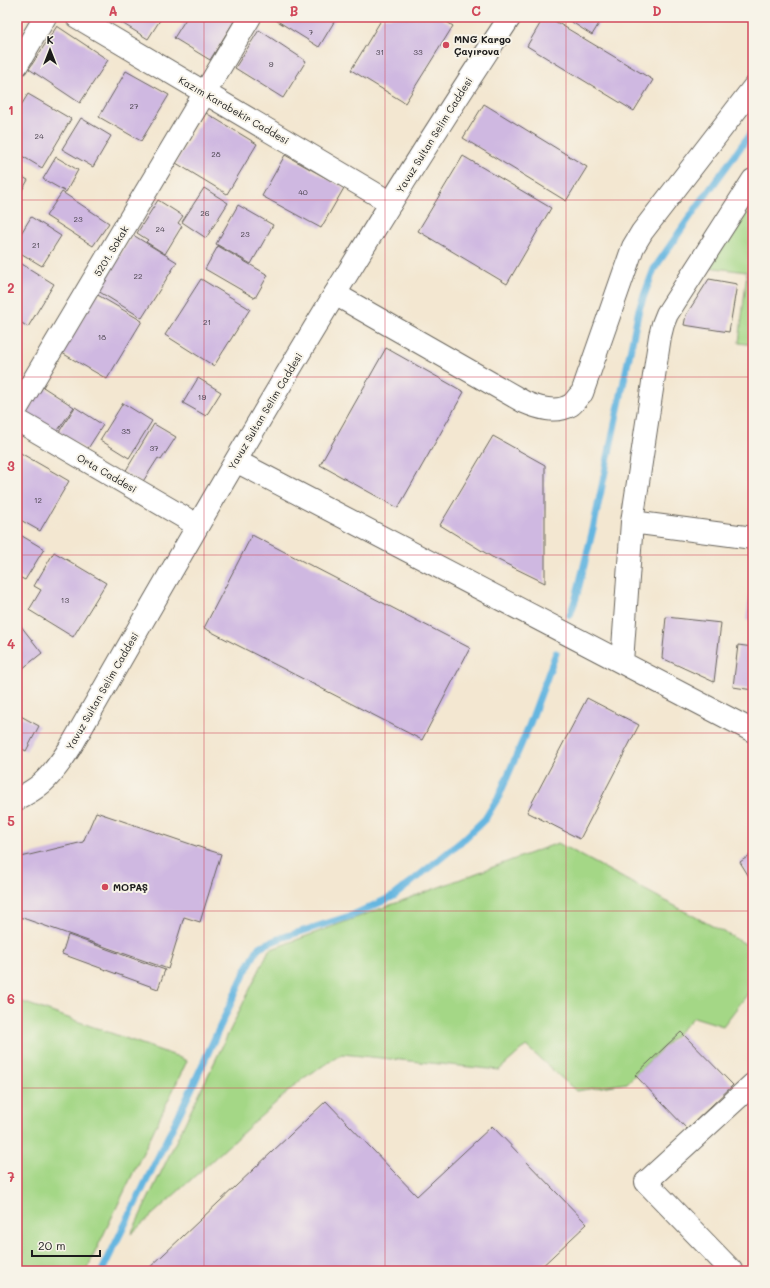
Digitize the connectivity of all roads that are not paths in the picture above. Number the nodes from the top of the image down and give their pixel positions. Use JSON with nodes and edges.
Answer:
{"nodes":[{"id":1,"x":45,"y":17,"type":"edge"},
{"id":2,"x":77,"y":17,"type":"edge"},
{"id":3,"x":250,"y":17,"type":"edge"},
{"id":4,"x":510,"y":17,"type":"edge"},
{"id":5,"x":17,"y":65,"type":"edge"},
{"id":6,"x":753,"y":88,"type":"edge"},
{"id":7,"x":205,"y":93,"type":"junction"},
{"id":8,"x":751,"y":186,"type":"edge"},
{"id":9,"x":391,"y":203,"type":"junction"},
{"id":10,"x":335,"y":294,"type":"junction"},
{"id":11,"x":17,"y":408,"type":"edge"},
{"id":12,"x":17,"y":420,"type":"edge"},
{"id":13,"x":236,"y":461,"type":"junction"},
{"id":14,"x":632,"y":522,"type":"junction"},
{"id":15,"x":197,"y":525,"type":"junction"},
{"id":16,"x":753,"y":538,"type":"edge"},
{"id":17,"x":622,"y":662,"type":"junction"},
{"id":18,"x":753,"y":731,"type":"edge"},
{"id":19,"x":17,"y":799,"type":"edge"},
{"id":20,"x":753,"y":1084,"type":"edge"},
{"id":21,"x":730,"y":1271,"type":"edge"}],
"edges":[{"from":1,"to":5,"type":"street"},
{"from":2,"to":7,"type":"street","name":"Kazım Karabekir Caddesi"},
{"from":3,"to":7,"type":"street","name":"5201. Sokak"},
{"from":4,"to":9,"type":"street","name":"Yavuz Sultan Selim Caddesi"},
{"from":6,"to":10,"type":"street"},
{"from":7,"to":9,"type":"street","name":"Kazım Karabekir Caddesi"},
{"from":7,"to":11,"type":"street","name":"5201. Sokak"},
{"from":8,"to":14,"type":"street"},
{"from":9,"to":10,"type":"street","name":"Yavuz Sultan Selim Caddesi"},
{"from":10,"to":13,"type":"street","name":"Yavuz Sultan Selim Caddesi"},
{"from":12,"to":15,"type":"street","name":"Orta Caddesi"},
{"from":13,"to":15,"type":"street","name":"Yavuz Sultan Selim Caddesi"},
{"from":13,"to":17,"type":"street"},
{"from":14,"to":16,"type":"street"},
{"from":14,"to":17,"type":"street"},
{"from":15,"to":19,"type":"street","name":"Yavuz Sultan Selim Caddesi"},
{"from":17,"to":18,"type":"street"},
{"from":20,"to":21,"type":"street"}]}
